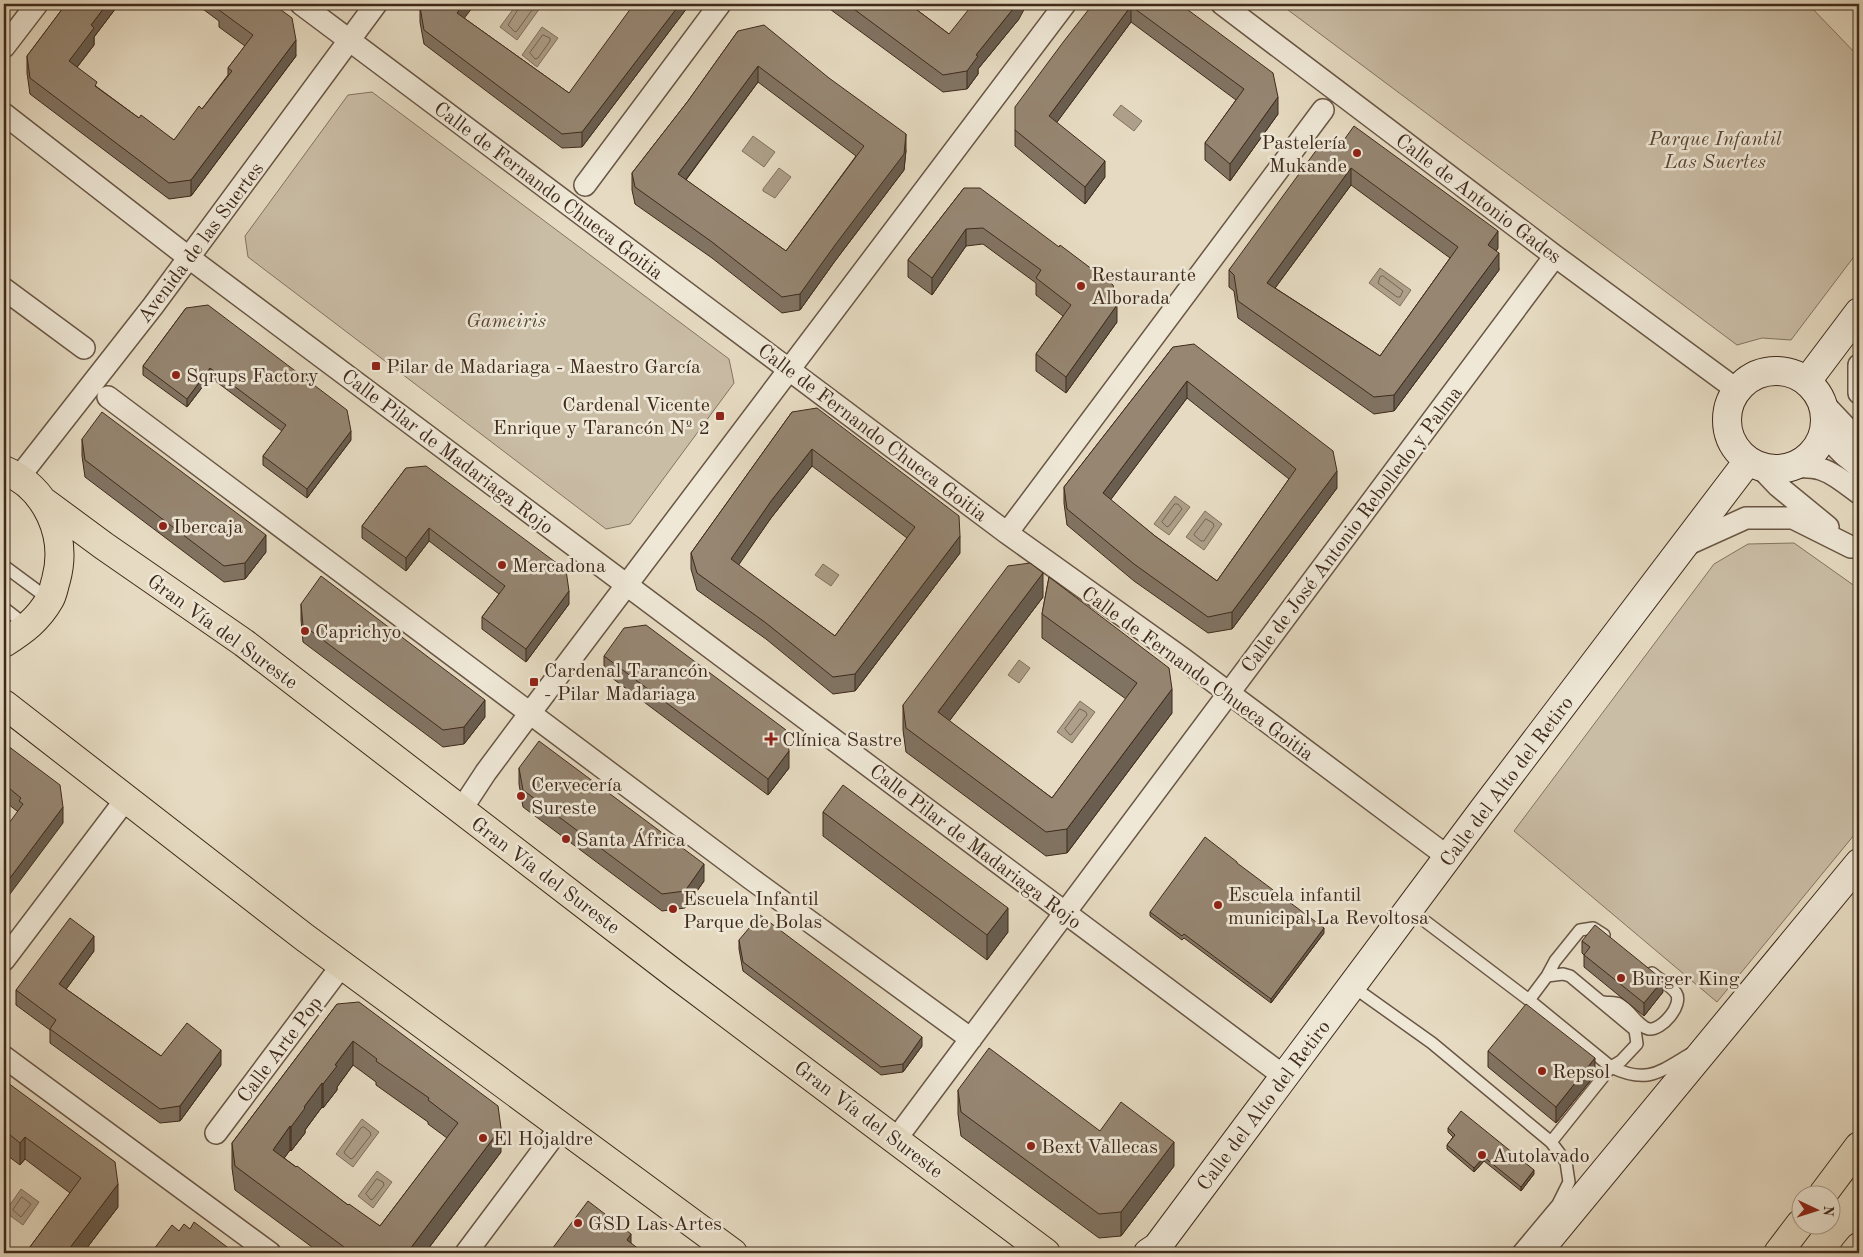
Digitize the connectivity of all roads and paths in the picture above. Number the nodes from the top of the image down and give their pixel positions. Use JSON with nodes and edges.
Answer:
{"nodes":[{"id":1,"x":37,"y":4,"type":"edge"},
{"id":2,"x":300,"y":4,"type":"edge"},
{"id":3,"x":376,"y":4,"type":"edge"},
{"id":4,"x":720,"y":4,"type":"edge"},
{"id":5,"x":1065,"y":4,"type":"edge"},
{"id":6,"x":1222,"y":4,"type":"edge"},
{"id":7,"x":349,"y":40,"type":"junction"},
{"id":8,"x":4,"y":48,"type":"edge"},
{"id":9,"x":1323,"y":110,"type":"dead end"},
{"id":10,"x":4,"y":114,"type":"edge"},
{"id":11,"x":585,"y":185,"type":"dead end"},
{"id":12,"x":1555,"y":256,"type":"junction"},
{"id":13,"x":188,"y":257,"type":"junction"},
{"id":14,"x":4,"y":289,"type":"edge"},
{"id":15,"x":1859,"y":312,"type":"edge"},
{"id":16,"x":84,"y":348,"type":"dead end"},
{"id":17,"x":1859,"y":365,"type":"edge"},
{"id":18,"x":790,"y":370,"type":"junction"},
{"id":19,"x":1807,"y":381,"type":"junction"},
{"id":20,"x":1737,"y":390,"type":"junction"},
{"id":21,"x":1859,"y":393,"type":"edge"},
{"id":22,"x":108,"y":397,"type":"dead end"},
{"id":23,"x":1824,"y":409,"type":"junction"},
{"id":24,"x":1859,"y":442,"type":"edge"},
{"id":25,"x":1763,"y":465,"type":"junction"},
{"id":26,"x":1851,"y":470,"type":"edge"},
{"id":27,"x":12,"y":473,"type":"edge"},
{"id":28,"x":1859,"y":493,"type":"edge"},
{"id":29,"x":43,"y":500,"type":"junction"},
{"id":30,"x":1007,"y":533,"type":"junction"},
{"id":31,"x":1682,"y":547,"type":"junction"},
{"id":32,"x":1855,"y":551,"type":"edge"},
{"id":33,"x":4,"y":566,"type":"edge"},
{"id":34,"x":627,"y":584,"type":"junction"},
{"id":35,"x":50,"y":600,"type":"junction"},
{"id":36,"x":4,"y":608,"type":"edge"},
{"id":37,"x":28,"y":627,"type":"junction"},
{"id":38,"x":4,"y":643,"type":"edge"},
{"id":39,"x":1229,"y":694,"type":"junction"},
{"id":40,"x":4,"y":704,"type":"edge"},
{"id":41,"x":530,"y":713,"type":"junction"},
{"id":42,"x":126,"y":799,"type":"junction"},
{"id":43,"x":460,"y":810,"type":"junction"},
{"id":44,"x":1448,"y":857,"type":"junction"},
{"id":45,"x":1859,"y":864,"type":"edge"},
{"id":46,"x":1409,"y":910,"type":"junction"},
{"id":47,"x":1065,"y":912,"type":"junction"},
{"id":48,"x":1616,"y":944,"type":"edge"},
{"id":49,"x":4,"y":960,"type":"edge"},
{"id":50,"x":342,"y":965,"type":"junction"},
{"id":51,"x":1646,"y":969,"type":"edge"},
{"id":52,"x":1547,"y":976,"type":"junction"},
{"id":53,"x":1352,"y":986,"type":"junction"},
{"id":54,"x":1529,"y":1000,"type":"junction"},
{"id":55,"x":1604,"y":1002,"type":"junction"},
{"id":56,"x":971,"y":1039,"type":"junction"},
{"id":57,"x":1713,"y":1041,"type":"junction"},
{"id":58,"x":4,"y":1057,"type":"edge"},
{"id":59,"x":1611,"y":1067,"type":"junction"},
{"id":60,"x":1285,"y":1076,"type":"junction"},
{"id":61,"x":561,"y":1126,"type":"junction"},
{"id":62,"x":216,"y":1133,"type":"dead end"},
{"id":63,"x":896,"y":1139,"type":"junction"},
{"id":64,"x":1551,"y":1142,"type":"junction"},
{"id":65,"x":1859,"y":1146,"type":"edge"},
{"id":66,"x":1830,"y":1184,"type":"edge"},
{"id":67,"x":1792,"y":1234,"type":"edge"},
{"id":68,"x":1859,"y":1247,"type":"edge"},
{"id":69,"x":1153,"y":1251,"type":"edge"},
{"id":70,"x":270,"y":1253,"type":"edge"},
{"id":71,"x":466,"y":1253,"type":"edge"},
{"id":72,"x":733,"y":1253,"type":"edge"},
{"id":73,"x":1046,"y":1253,"type":"edge"},
{"id":74,"x":1517,"y":1253,"type":"edge"},
{"id":75,"x":1537,"y":1253,"type":"edge"},
{"id":76,"x":1778,"y":1253,"type":"edge"},
{"id":77,"x":1854,"y":1253,"type":"edge"}],
"edges":[{"from":1,"to":8,"type":"street"},
{"from":2,"to":7,"type":"street","name":"Calle de Fernando Chueca Goitia"},
{"from":3,"to":7,"type":"street","name":"Avenida de las Suertes"},
{"from":4,"to":11,"type":"street"},
{"from":5,"to":18,"type":"street"},
{"from":6,"to":12,"type":"street","name":"Calle de Antonio Gades"},
{"from":7,"to":13,"type":"street","name":"Avenida de las Suertes"},
{"from":7,"to":18,"type":"street","name":"Calle de Fernando Chueca Goitia"},
{"from":9,"to":30,"type":"street"},
{"from":10,"to":13,"type":"street","name":"Calle Pilar de Madariaga Rojo"},
{"from":12,"to":20,"type":"street","name":"Calle de Antonio Gades"},
{"from":12,"to":39,"type":"street","name":"Calle de José Antonio Rebolledo y Palma"},
{"from":13,"to":27,"type":"street","name":"Avenida de las Suertes"},
{"from":13,"to":34,"type":"street","name":"Calle Pilar de Madariaga Rojo"},
{"from":14,"to":16,"type":"street"},
{"from":15,"to":19,"type":"main road"},
{"from":17,"to":21,"type":"street"},
{"from":18,"to":30,"type":"street","name":"Calle de Fernando Chueca Goitia"},
{"from":18,"to":34,"type":"street"},
{"from":19,"to":20,"type":"main road"},
{"from":19,"to":23,"type":"main road"},
{"from":20,"to":25,"type":"main road"},
{"from":22,"to":41,"type":"street"},
{"from":23,"to":24,"type":"street"},
{"from":23,"to":25,"type":"main road"},
{"from":23,"to":26,"type":"street"},
{"from":25,"to":26,"type":"street"},
{"from":25,"to":31,"type":"main road","name":"Calle del Alto del Retiro"},
{"from":25,"to":32,"type":"street"},
{"from":26,"to":28,"type":"street"},
{"from":27,"to":29,"type":"main road"},
{"from":29,"to":35,"type":"main road"},
{"from":29,"to":43,"type":"main road","name":"Gran Vía del Sureste"},
{"from":30,"to":39,"type":"street","name":"Calle de Fernando Chueca Goitia"},
{"from":31,"to":32,"type":"street"},
{"from":31,"to":44,"type":"main road","name":"Calle del Alto del Retiro"},
{"from":33,"to":35,"type":"lane"},
{"from":34,"to":41,"type":"street"},
{"from":34,"to":47,"type":"street","name":"Calle Pilar de Madariaga Rojo"},
{"from":35,"to":37,"type":"main road"},
{"from":36,"to":37,"type":"lane"},
{"from":37,"to":38,"type":"main road"},
{"from":39,"to":44,"type":"street","name":"Calle de Fernando Chueca Goitia"},
{"from":39,"to":47,"type":"street","name":"Calle de José Antonio Rebolledo y Palma"},
{"from":40,"to":42,"type":"main road"},
{"from":41,"to":43,"type":"street"},
{"from":41,"to":56,"type":"street"},
{"from":42,"to":49,"type":"street"},
{"from":42,"to":50,"type":"main road"},
{"from":43,"to":63,"type":"main road","name":"Gran Vía del Sureste"},
{"from":44,"to":46,"type":"main road","name":"Calle del Alto del Retiro"},
{"from":45,"to":57,"type":"main road"},
{"from":46,"to":53,"type":"main road","name":"Calle del Alto del Retiro"},
{"from":46,"to":54,"type":"lane"},
{"from":47,"to":56,"type":"street","name":"Calle de José Antonio Rebolledo y Palma"},
{"from":47,"to":60,"type":"street","name":"Calle Pilar de Madariaga Rojo"},
{"from":48,"to":52,"type":"lane"},
{"from":50,"to":61,"type":"main road"},
{"from":50,"to":62,"type":"street","name":"Calle Arte Pop"},
{"from":51,"to":55,"type":"lane"},
{"from":52,"to":54,"type":"lane"},
{"from":52,"to":55,"type":"lane"},
{"from":53,"to":60,"type":"main road","name":"Calle del Alto del Retiro"},
{"from":53,"to":64,"type":"lane"},
{"from":54,"to":59,"type":"lane"},
{"from":55,"to":59,"type":"lane"},
{"from":56,"to":63,"type":"street","name":"Calle de José Antonio Rebolledo y Palma"},
{"from":57,"to":59,"type":"lane"},
{"from":57,"to":75,"type":"main road"},
{"from":58,"to":70,"type":"street"},
{"from":59,"to":64,"type":"lane"},
{"from":60,"to":69,"type":"main road","name":"Calle del Alto del Retiro"},
{"from":61,"to":71,"type":"street"},
{"from":61,"to":72,"type":"main road"},
{"from":63,"to":73,"type":"main road","name":"Gran Vía del Sureste"},
{"from":64,"to":74,"type":"lane"},
{"from":65,"to":66,"type":"main road"},
{"from":67,"to":76,"type":"main road"},
{"from":68,"to":77,"type":"main road"}]}
